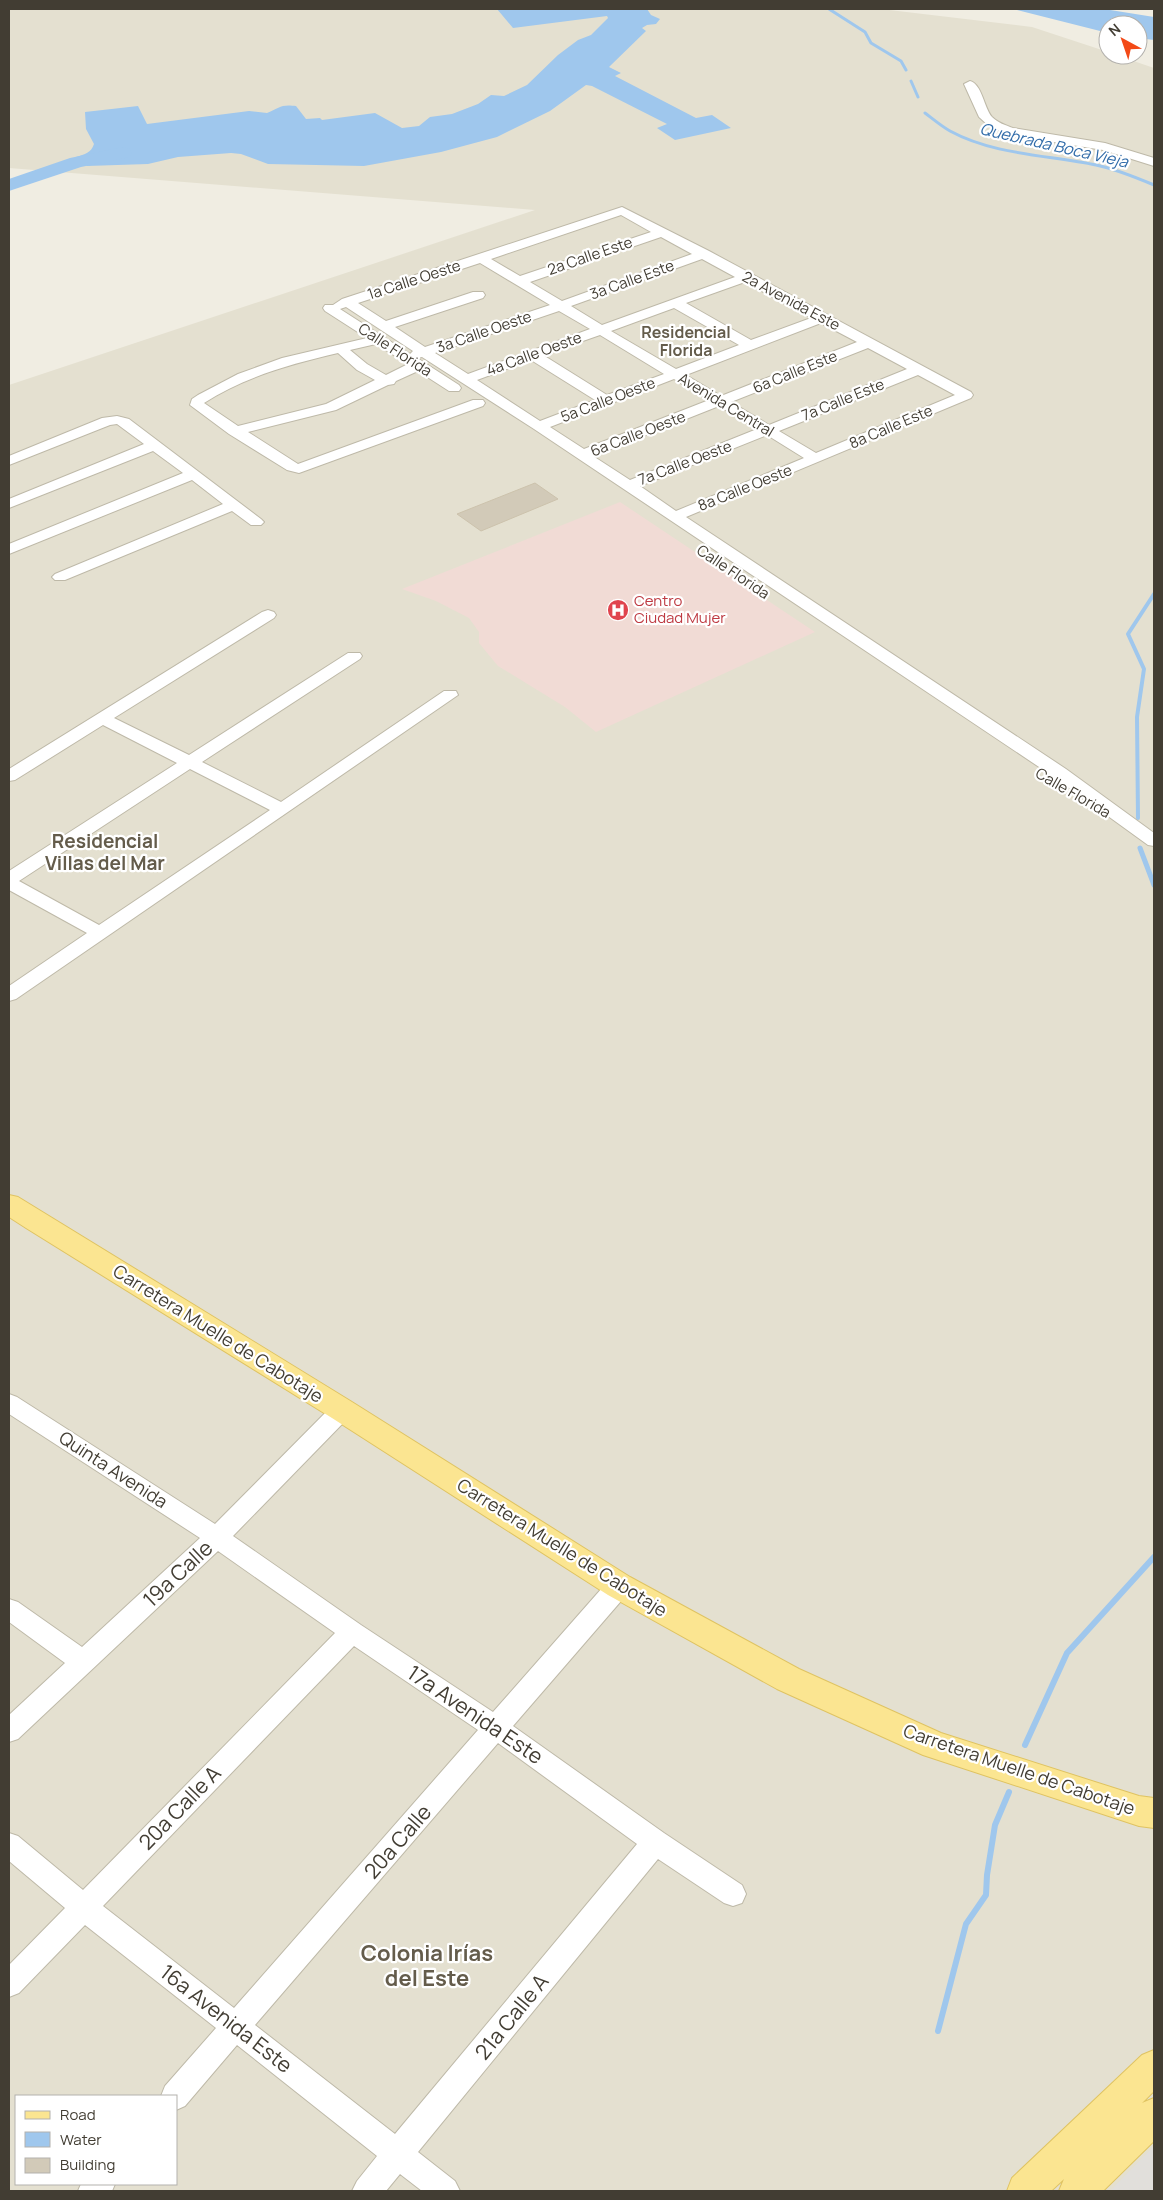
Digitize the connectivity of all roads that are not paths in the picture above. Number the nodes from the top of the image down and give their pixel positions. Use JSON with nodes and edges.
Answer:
{"nodes":[{"id":1,"x":970,"y":84,"type":"dead end"},
{"id":2,"x":1154,"y":162,"type":"edge"},
{"id":3,"x":615,"y":213,"type":"joint"},
{"id":4,"x":662,"y":232,"type":"junction"},
{"id":5,"x":704,"y":254,"type":"junction"},
{"id":6,"x":481,"y":258,"type":"junction"},
{"id":7,"x":746,"y":277,"type":"junction"},
{"id":8,"x":519,"y":281,"type":"junction"},
{"id":9,"x":478,"y":295,"type":"dead end"},
{"id":10,"x":347,"y":302,"type":"junction"},
{"id":11,"x":676,"y":303,"type":"junction"},
{"id":12,"x":560,"y":306,"type":"junction"},
{"id":13,"x":330,"y":308,"type":"joint"},
{"id":14,"x":822,"y":318,"type":"junction"},
{"id":15,"x":601,"y":330,"type":"junction"},
{"id":16,"x":381,"y":332,"type":"junction"},
{"id":17,"x":868,"y":343,"type":"junction"},
{"id":18,"x":751,"y":346,"type":"junction"},
{"id":19,"x":340,"y":347,"type":"junction"},
{"id":20,"x":532,"y":355,"type":"junction"},
{"id":21,"x":417,"y":358,"type":"junction"},
{"id":22,"x":917,"y":370,"type":"junction"},
{"id":23,"x":676,"y":375,"type":"junction"},
{"id":24,"x":466,"y":379,"type":"junction"},
{"id":25,"x":389,"y":381,"type":"junction"},
{"id":26,"x":966,"y":395,"type":"joint"},
{"id":27,"x":607,"y":401,"type":"junction"},
{"id":28,"x":721,"y":402,"type":"junction"},
{"id":29,"x":478,"y":403,"type":"junction"},
{"id":30,"x":540,"y":426,"type":"junction"},
{"id":31,"x":769,"y":430,"type":"junction"},
{"id":32,"x":234,"y":431,"type":"junction"},
{"id":33,"x":155,"y":446,"type":"junction"},
{"id":34,"x":582,"y":455,"type":"junction"},
{"id":35,"x":816,"y":459,"type":"junction"},
{"id":36,"x":9,"y":461,"type":"edge"},
{"id":37,"x":194,"y":474,"type":"junction"},
{"id":38,"x":628,"y":486,"type":"junction"},
{"id":39,"x":9,"y":504,"type":"edge"},
{"id":40,"x":233,"y":505,"type":"junction"},
{"id":41,"x":674,"y":517,"type":"junction"},
{"id":42,"x":256,"y":522,"type":"dead end"},
{"id":43,"x":9,"y":550,"type":"edge"},
{"id":44,"x":60,"y":577,"type":"dead end"},
{"id":45,"x":268,"y":615,"type":"dead end"},
{"id":46,"x":354,"y":656,"type":"dead end"},
{"id":47,"x":450,"y":695,"type":"dead end"},
{"id":48,"x":102,"y":718,"type":"junction"},
{"id":49,"x":188,"y":763,"type":"junction"},
{"id":50,"x":9,"y":776,"type":"edge"},
{"id":51,"x":282,"y":809,"type":"junction"},
{"id":52,"x":1147,"y":837,"type":"edge"},
{"id":53,"x":9,"y":879,"type":"edge"},
{"id":54,"x":9,"y":883,"type":"edge"},
{"id":55,"x":100,"y":933,"type":"junction"},
{"id":56,"x":9,"y":995,"type":"edge"},
{"id":57,"x":9,"y":1204,"type":"edge"},
{"id":58,"x":9,"y":1403,"type":"edge"},
{"id":59,"x":342,"y":1410,"type":"junction"},
{"id":60,"x":217,"y":1537,"type":"junction"},
{"id":61,"x":620,"y":1586,"type":"junction"},
{"id":62,"x":9,"y":1609,"type":"edge"},
{"id":63,"x":352,"y":1632,"type":"junction"},
{"id":64,"x":84,"y":1662,"type":"junction"},
{"id":65,"x":498,"y":1728,"type":"junction"},
{"id":66,"x":9,"y":1731,"type":"edge"},
{"id":67,"x":1154,"y":1814,"type":"edge"},
{"id":68,"x":656,"y":1842,"type":"junction"},
{"id":69,"x":9,"y":1845,"type":"edge"},
{"id":70,"x":733,"y":1894,"type":"dead end"},
{"id":71,"x":84,"y":1908,"type":"junction"},
{"id":72,"x":9,"y":1984,"type":"edge"},
{"id":73,"x":236,"y":2026,"type":"junction"},
{"id":74,"x":1154,"y":2067,"type":"edge"},
{"id":75,"x":176,"y":2095,"type":"edge"},
{"id":76,"x":1154,"y":2116,"type":"edge"},
{"id":77,"x":399,"y":2154,"type":"junction"},
{"id":78,"x":367,"y":2191,"type":"edge"},
{"id":79,"x":445,"y":2191,"type":"edge"},
{"id":80,"x":1025,"y":2191,"type":"edge"},
{"id":81,"x":1077,"y":2191,"type":"edge"}],
"edges":[{"from":1,"to":2,"type":"street"},
{"from":3,"to":4,"type":"street","name":"2a Avenida Este"},
{"from":3,"to":6,"type":"street","name":"1a Calle Oeste"},
{"from":4,"to":5,"type":"street","name":"2a Avenida Este"},
{"from":4,"to":8,"type":"street","name":"2a Calle Este"},
{"from":5,"to":7,"type":"street","name":"2a Avenida Este"},
{"from":5,"to":12,"type":"street","name":"3a Calle Este"},
{"from":6,"to":8,"type":"street","name":"Avenida Central"},
{"from":6,"to":10,"type":"street","name":"1a Calle Oeste"},
{"from":7,"to":11,"type":"street","name":"4a Calle Oeste"},
{"from":7,"to":14,"type":"street","name":"2a Avenida Este"},
{"from":8,"to":12,"type":"street","name":"Avenida Central"},
{"from":9,"to":16,"type":"street"},
{"from":10,"to":13,"type":"street","name":"1a Calle Oeste"},
{"from":10,"to":16,"type":"street","name":"Calle Florida"},
{"from":11,"to":15,"type":"street","name":"4a Calle Oeste"},
{"from":11,"to":18,"type":"street"},
{"from":12,"to":15,"type":"street","name":"Avenida Central"},
{"from":12,"to":21,"type":"street","name":"3a Calle Oeste"},
{"from":13,"to":16,"type":"street","name":"Calle Florida"},
{"from":14,"to":17,"type":"street","name":"2a Avenida Este"},
{"from":14,"to":18,"type":"street","name":"5a Calle Oeste"},
{"from":15,"to":20,"type":"street","name":"4a Calle Oeste"},
{"from":15,"to":23,"type":"street","name":"Avenida Central"},
{"from":16,"to":19,"type":"street"},
{"from":16,"to":21,"type":"street","name":"Calle Florida"},
{"from":17,"to":22,"type":"street","name":"2a Avenida Este"},
{"from":17,"to":28,"type":"street","name":"6a Calle Este"},
{"from":18,"to":23,"type":"street","name":"5a Calle Oeste"},
{"from":19,"to":25,"type":"street"},
{"from":19,"to":32,"type":"street"},
{"from":20,"to":24,"type":"street","name":"4a Calle Oeste"},
{"from":20,"to":27,"type":"street"},
{"from":21,"to":24,"type":"street","name":"Calle Florida"},
{"from":21,"to":25,"type":"street","name":"3a Calle Oeste"},
{"from":21,"to":29,"type":"street","name":"Calle Florida"},
{"from":22,"to":26,"type":"street","name":"2a Avenida Este"},
{"from":22,"to":31,"type":"street","name":"7a Calle Este"},
{"from":23,"to":27,"type":"street","name":"5a Calle Oeste"},
{"from":23,"to":28,"type":"street","name":"Avenida Central"},
{"from":24,"to":30,"type":"street","name":"Calle Florida"},
{"from":25,"to":32,"type":"street","name":"3a Calle Oeste"},
{"from":26,"to":35,"type":"street","name":"8a Calle Este"},
{"from":27,"to":30,"type":"street","name":"5a Calle Oeste"},
{"from":28,"to":31,"type":"street","name":"Avenida Central"},
{"from":28,"to":34,"type":"street","name":"6a Calle Oeste"},
{"from":29,"to":32,"type":"street"},
{"from":29,"to":52,"type":"street","name":"Calle Florida"},
{"from":30,"to":34,"type":"street","name":"Calle Florida"},
{"from":31,"to":35,"type":"street","name":"Avenida Central"},
{"from":31,"to":38,"type":"street","name":"7a Calle Oeste"},
{"from":33,"to":36,"type":"street"},
{"from":33,"to":37,"type":"street"},
{"from":33,"to":39,"type":"street"},
{"from":34,"to":38,"type":"street","name":"Calle Florida"},
{"from":35,"to":41,"type":"street","name":"8a Calle Oeste"},
{"from":37,"to":40,"type":"street"},
{"from":37,"to":43,"type":"street"},
{"from":38,"to":41,"type":"street","name":"Calle Florida"},
{"from":40,"to":42,"type":"street"},
{"from":40,"to":44,"type":"street"},
{"from":41,"to":52,"type":"street","name":"Calle Florida"},
{"from":45,"to":48,"type":"street"},
{"from":46,"to":49,"type":"street"},
{"from":47,"to":51,"type":"street"},
{"from":48,"to":49,"type":"street"},
{"from":48,"to":50,"type":"street"},
{"from":49,"to":51,"type":"street"},
{"from":49,"to":53,"type":"street"},
{"from":51,"to":55,"type":"street"},
{"from":54,"to":55,"type":"street"},
{"from":55,"to":56,"type":"street"},
{"from":57,"to":59,"type":"main road","name":"Carretera Muelle de Cabotaje"},
{"from":58,"to":60,"type":"street","name":"Quinta Avenida"},
{"from":59,"to":60,"type":"street","name":"19a Calle"},
{"from":59,"to":61,"type":"main road","name":"Carretera Muelle de Cabotaje"},
{"from":60,"to":63,"type":"street","name":"17a Avenida Este"},
{"from":60,"to":64,"type":"street","name":"19a Calle"},
{"from":61,"to":65,"type":"street","name":"20a Calle"},
{"from":61,"to":67,"type":"main road","name":"Carretera Muelle de Cabotaje"},
{"from":62,"to":64,"type":"street"},
{"from":63,"to":65,"type":"street","name":"17a Avenida Este"},
{"from":63,"to":71,"type":"street","name":"20a Calle A"},
{"from":64,"to":66,"type":"street","name":"19a Calle"},
{"from":65,"to":68,"type":"street","name":"17a Avenida Este"},
{"from":65,"to":73,"type":"street","name":"20a Calle"},
{"from":68,"to":70,"type":"street","name":"17a Avenida Este"},
{"from":68,"to":77,"type":"street","name":"21a Calle A"},
{"from":69,"to":71,"type":"street","name":"16a Avenida Este"},
{"from":71,"to":72,"type":"street","name":"20a Calle A"},
{"from":71,"to":73,"type":"street","name":"16a Avenida Este"},
{"from":73,"to":75,"type":"street","name":"20a Calle"},
{"from":73,"to":77,"type":"street","name":"16a Avenida Este"},
{"from":74,"to":80,"type":"main road"},
{"from":76,"to":81,"type":"main road"},
{"from":77,"to":78,"type":"street","name":"21a Calle A"},
{"from":77,"to":79,"type":"street","name":"16a Avenida Este"}]}
